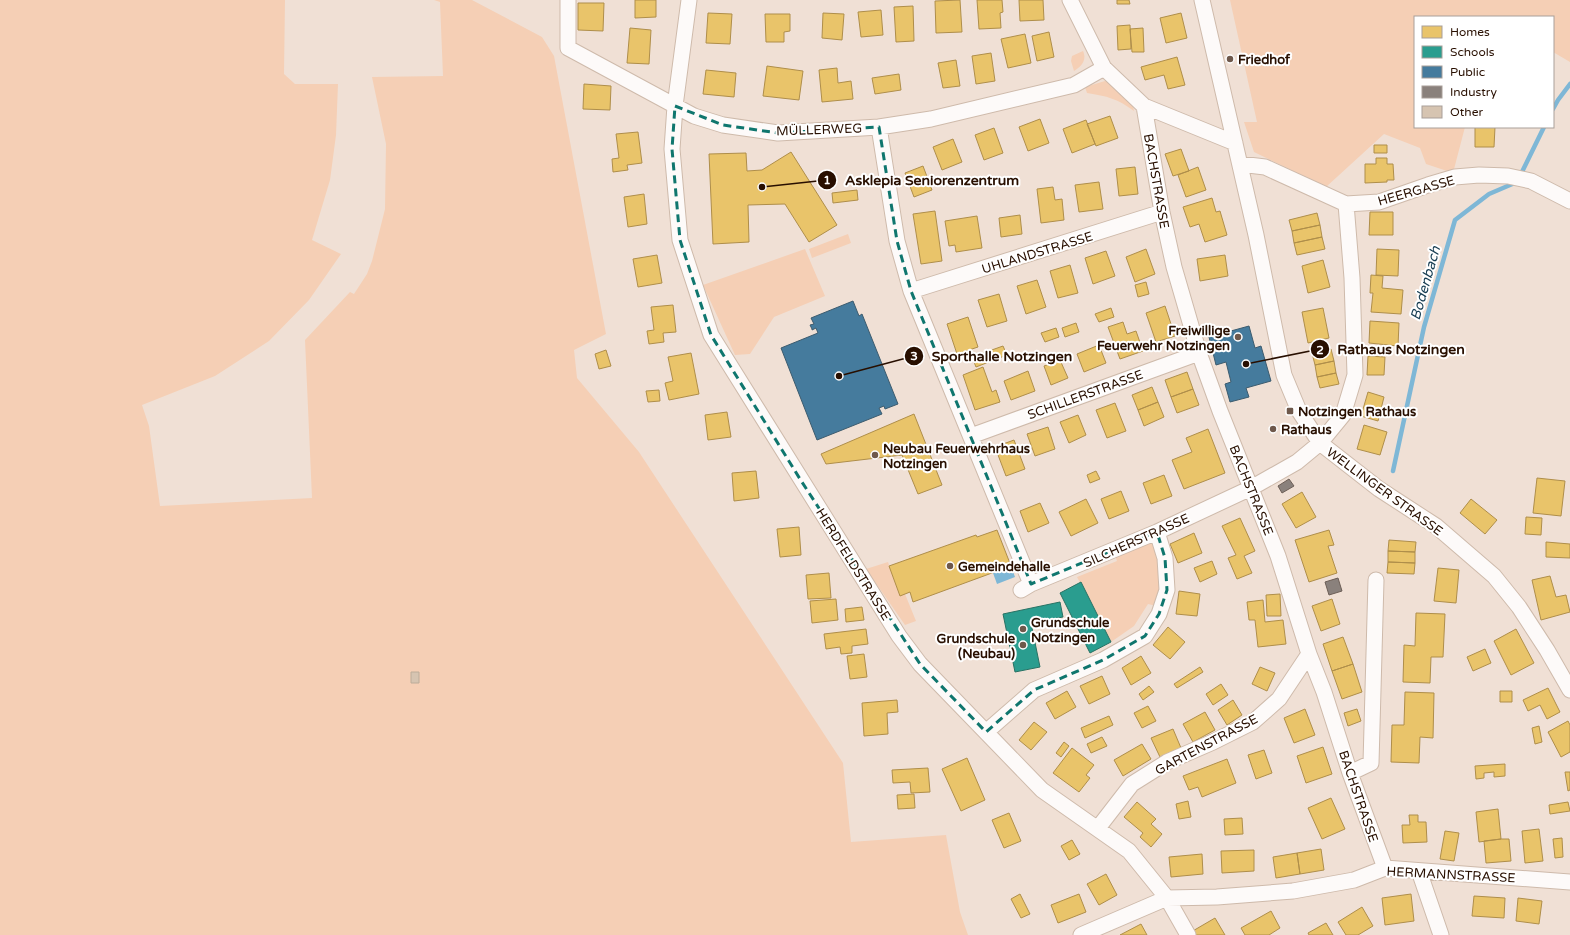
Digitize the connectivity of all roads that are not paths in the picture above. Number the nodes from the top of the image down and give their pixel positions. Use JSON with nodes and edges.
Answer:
{"nodes":[{"id":1,"x":568,"y":0,"type":"edge"},
{"id":2,"x":689,"y":0,"type":"edge"},
{"id":3,"x":1070,"y":0,"type":"edge"},
{"id":4,"x":1202,"y":0,"type":"edge"},
{"id":5,"x":1104,"y":68,"type":"junction"},
{"id":6,"x":675,"y":106,"type":"junction"},
{"id":7,"x":1144,"y":106,"type":"junction"},
{"id":8,"x":1230,"y":124,"type":"junction"},
{"id":9,"x":879,"y":127,"type":"junction"},
{"id":10,"x":1193,"y":127,"type":"junction"},
{"id":11,"x":1235,"y":142,"type":"junction"},
{"id":12,"x":1240,"y":164,"type":"junction"},
{"id":13,"x":1570,"y":201,"type":"edge"},
{"id":14,"x":1346,"y":204,"type":"junction"},
{"id":15,"x":1162,"y":212,"type":"junction"},
{"id":16,"x":911,"y":291,"type":"junction"},
{"id":17,"x":1199,"y":353,"type":"junction"},
{"id":18,"x":971,"y":436,"type":"junction"},
{"id":19,"x":1320,"y":443,"type":"junction"},
{"id":20,"x":1251,"y":488,"type":"junction"},
{"id":21,"x":1157,"y":532,"type":"junction"},
{"id":22,"x":1376,"y":580,"type":"dead end"},
{"id":23,"x":1309,"y":654,"type":"junction"},
{"id":24,"x":1570,"y":690,"type":"edge"},
{"id":25,"x":986,"y":732,"type":"junction"},
{"id":26,"x":1350,"y":773,"type":"junction"},
{"id":27,"x":1098,"y":828,"type":"junction"},
{"id":28,"x":1385,"y":868,"type":"junction"},
{"id":29,"x":1419,"y":871,"type":"junction"},
{"id":30,"x":1570,"y":882,"type":"edge"},
{"id":31,"x":1166,"y":898,"type":"junction"},
{"id":32,"x":1081,"y":935,"type":"edge"},
{"id":33,"x":1188,"y":935,"type":"edge"},
{"id":34,"x":1441,"y":935,"type":"edge"}],
"edges":[{"from":1,"to":6,"type":"street","name":"MÜLLERWEG"},
{"from":2,"to":6,"type":"street","name":"HERDFELDSTRASSE"},
{"from":3,"to":5,"type":"street"},
{"from":4,"to":8,"type":"street","name":"WELLINGER STRASSE"},
{"from":5,"to":7,"type":"street"},
{"from":5,"to":9,"type":"street","name":"MÜLLERWEG"},
{"from":6,"to":9,"type":"street","name":"MÜLLERWEG"},
{"from":6,"to":25,"type":"street","name":"HERDFELDSTRASSE"},
{"from":7,"to":10,"type":"street"},
{"from":7,"to":15,"type":"street","name":"BACHSTRASSE"},
{"from":8,"to":10,"type":"street"},
{"from":8,"to":11,"type":"street","name":"WELLINGER STRASSE"},
{"from":9,"to":16,"type":"street"},
{"from":10,"to":11,"type":"street"},
{"from":11,"to":12,"type":"street","name":"WELLINGER STRASSE"},
{"from":12,"to":14,"type":"street","name":"HEERGASSE"},
{"from":12,"to":19,"type":"street","name":"WELLINGER STRASSE"},
{"from":13,"to":14,"type":"street","name":"HEERGASSE"},
{"from":14,"to":19,"type":"street","name":"SILCHERSTRASSE"},
{"from":15,"to":16,"type":"street","name":"UHLANDSTRASSE"},
{"from":15,"to":17,"type":"street","name":"BACHSTRASSE"},
{"from":16,"to":18,"type":"street"},
{"from":17,"to":18,"type":"street","name":"SCHILLERSTRASSE"},
{"from":17,"to":20,"type":"street","name":"BACHSTRASSE"},
{"from":18,"to":21,"type":"street","name":"SILCHERSTRASSE"},
{"from":19,"to":20,"type":"street","name":"SILCHERSTRASSE"},
{"from":19,"to":24,"type":"street","name":"WELLINGER STRASSE"},
{"from":20,"to":21,"type":"street","name":"SILCHERSTRASSE"},
{"from":20,"to":23,"type":"street","name":"BACHSTRASSE"},
{"from":21,"to":25,"type":"street"},
{"from":22,"to":26,"type":"street"},
{"from":23,"to":26,"type":"street","name":"BACHSTRASSE"},
{"from":23,"to":27,"type":"street","name":"GARTENSTRASSE"},
{"from":25,"to":27,"type":"street","name":"HERDFELDSTRASSE"},
{"from":26,"to":28,"type":"street","name":"BACHSTRASSE"},
{"from":27,"to":31,"type":"street","name":"HERDFELDSTRASSE"},
{"from":28,"to":29,"type":"street","name":"HERMANNSTRASSE"},
{"from":28,"to":31,"type":"street","name":"HERMANNSTRASSE"},
{"from":29,"to":30,"type":"street","name":"HERMANNSTRASSE"},
{"from":29,"to":34,"type":"street"},
{"from":31,"to":32,"type":"street"},
{"from":31,"to":33,"type":"street","name":"HERDFELDSTRASSE"}]}
